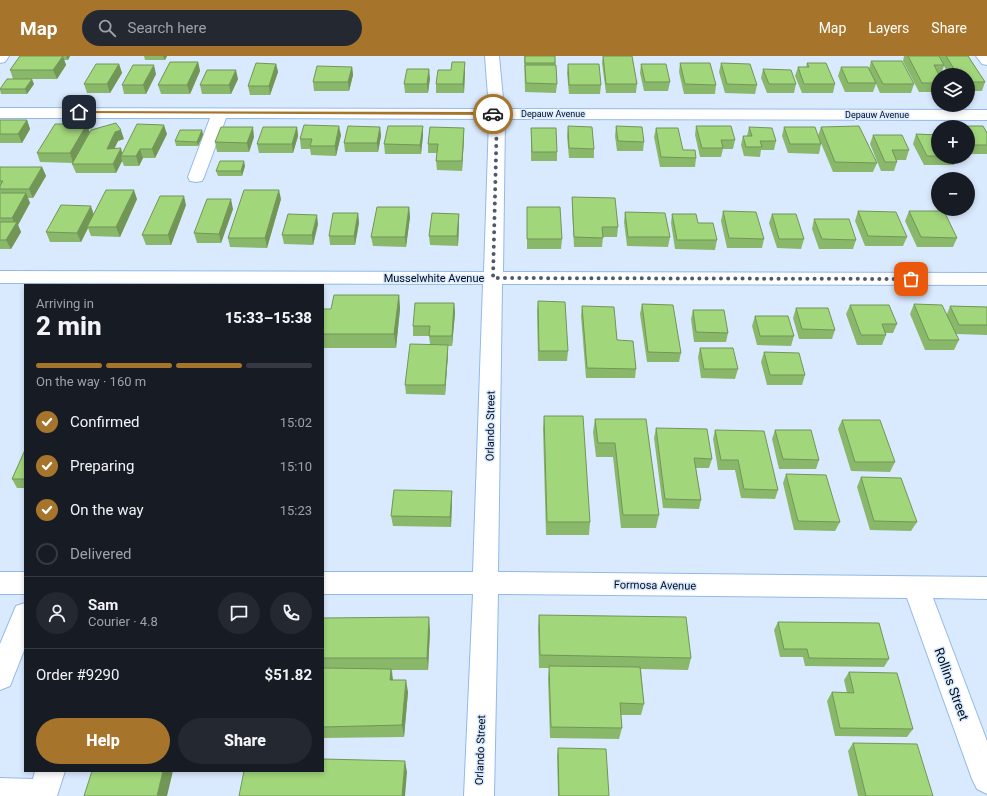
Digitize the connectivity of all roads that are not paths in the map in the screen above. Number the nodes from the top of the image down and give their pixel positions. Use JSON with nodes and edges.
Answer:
{"nodes":[{"id":1,"x":2,"y":56,"type":"edge"},
{"id":2,"x":492,"y":56,"type":"edge"},
{"id":3,"x":983,"y":56,"type":"edge"},
{"id":4,"x":0,"y":58,"type":"edge"},
{"id":5,"x":987,"y":61,"type":"edge"},
{"id":6,"x":0,"y":113,"type":"edge"},
{"id":7,"x":220,"y":113,"type":"junction"},
{"id":8,"x":497,"y":114,"type":"junction"},
{"id":9,"x":987,"y":115,"type":"edge"},
{"id":10,"x":196,"y":177,"type":"dead end"},
{"id":11,"x":0,"y":278,"type":"edge"},
{"id":12,"x":493,"y":278,"type":"junction"},
{"id":13,"x":987,"y":279,"type":"edge"},
{"id":14,"x":0,"y":583,"type":"edge"},
{"id":15,"x":24,"y":583,"type":"edge"},
{"id":16,"x":324,"y":583,"type":"edge"},
{"id":17,"x":486,"y":583,"type":"junction"},
{"id":18,"x":916,"y":588,"type":"junction"},
{"id":19,"x":987,"y":588,"type":"edge"},
{"id":20,"x":24,"y":617,"type":"edge"},
{"id":21,"x":0,"y":677,"type":"edge"},
{"id":22,"x":987,"y":779,"type":"edge"},
{"id":23,"x":45,"y":787,"type":"edge"},
{"id":24,"x":0,"y":793,"type":"edge"},
{"id":25,"x":479,"y":796,"type":"edge"}],
"edges":[{"from":1,"to":4,"type":"street"},
{"from":2,"to":8,"type":"street","name":"Orlando Street"},
{"from":3,"to":5,"type":"street"},
{"from":6,"to":7,"type":"street","name":"Depauw Avenue"},
{"from":7,"to":8,"type":"street","name":"Depauw Avenue"},
{"from":7,"to":10,"type":"street"},
{"from":8,"to":9,"type":"street","name":"Depauw Avenue"},
{"from":8,"to":12,"type":"street","name":"Orlando Street"},
{"from":11,"to":12,"type":"street","name":"Musselwhite Avenue"},
{"from":12,"to":13,"type":"street","name":"Musselwhite Avenue"},
{"from":12,"to":17,"type":"street","name":"Orlando Street"},
{"from":14,"to":15,"type":"street"},
{"from":16,"to":17,"type":"street","name":"Formosa Avenue"},
{"from":17,"to":18,"type":"street","name":"Formosa Avenue"},
{"from":17,"to":25,"type":"street","name":"Orlando Street"},
{"from":18,"to":19,"type":"street","name":"Formosa Avenue"},
{"from":18,"to":22,"type":"street","name":"Rollins Street"},
{"from":20,"to":21,"type":"street"},
{"from":23,"to":24,"type":"street"}]}
